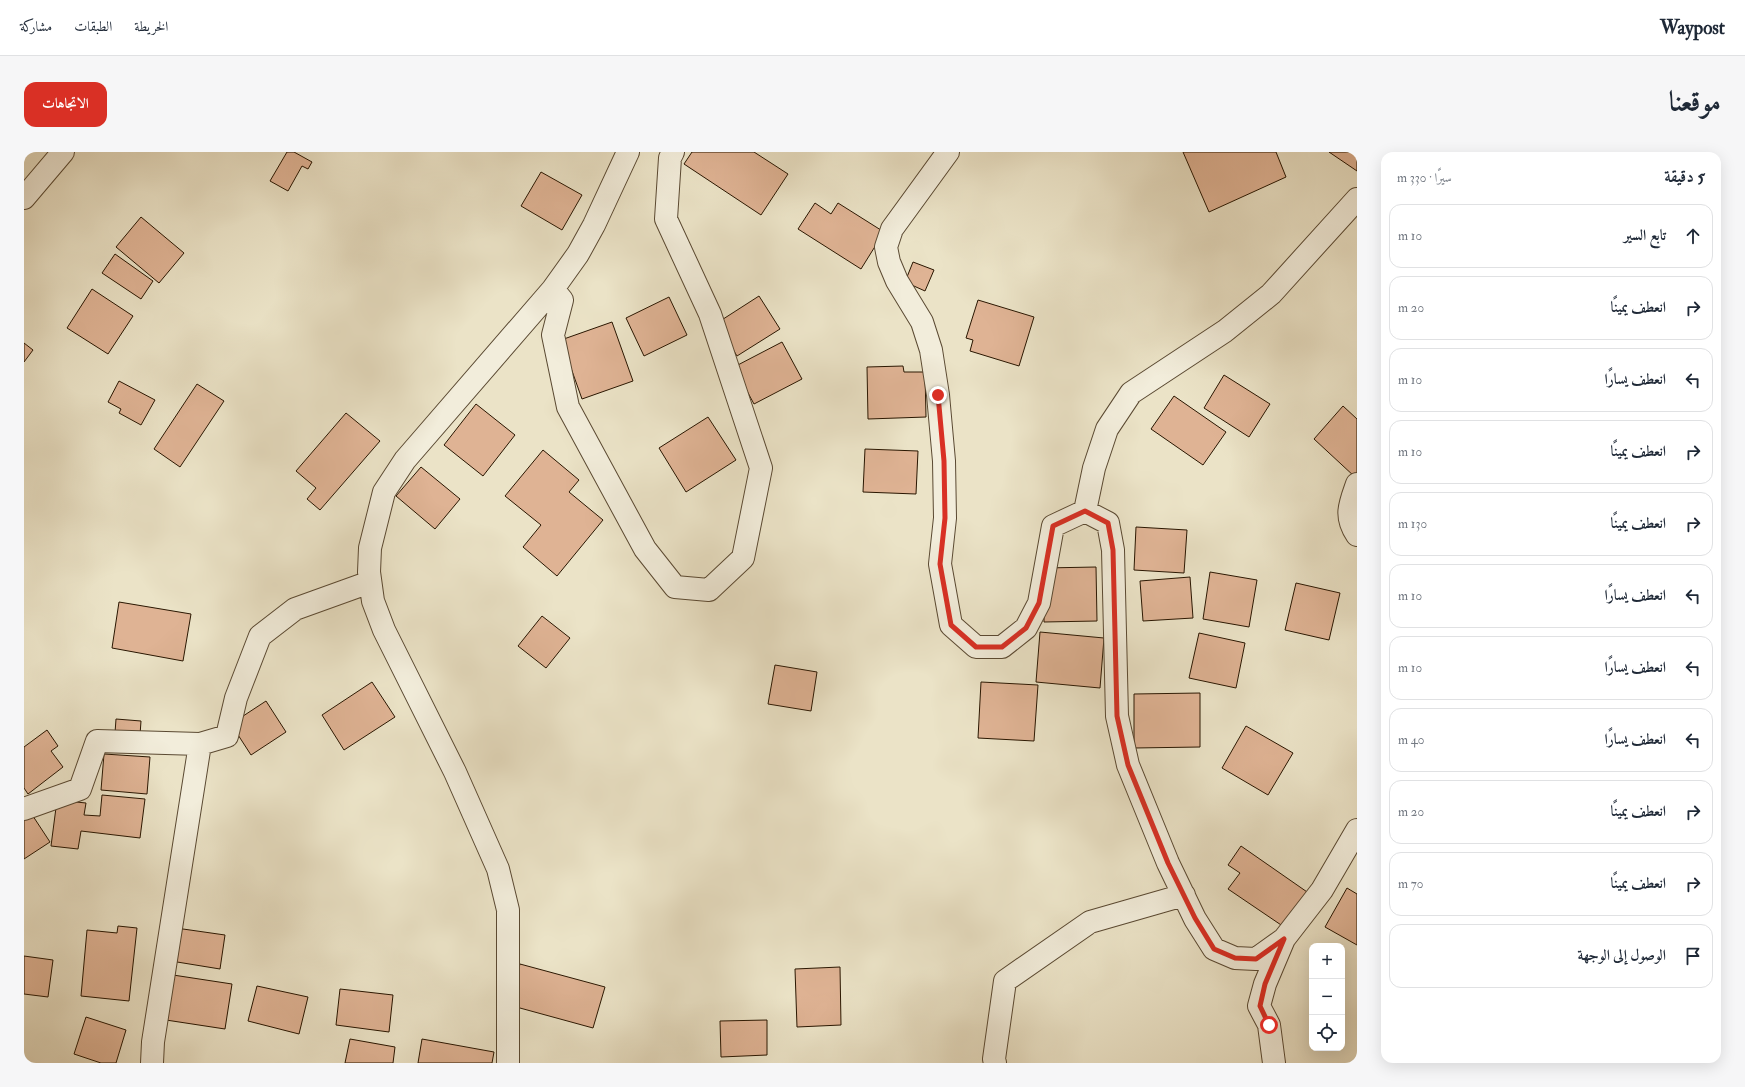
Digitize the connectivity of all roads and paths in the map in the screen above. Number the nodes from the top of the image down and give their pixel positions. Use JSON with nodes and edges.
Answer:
{"nodes":[{"id":1,"x":63,"y":152,"type":"edge"},
{"id":2,"x":628,"y":152,"type":"edge"},
{"id":3,"x":673,"y":152,"type":"edge"},
{"id":4,"x":948,"y":152,"type":"edge"},
{"id":5,"x":24,"y":198,"type":"edge"},
{"id":6,"x":1357,"y":199,"type":"edge"},
{"id":7,"x":553,"y":290,"type":"junction"},
{"id":8,"x":1357,"y":484,"type":"edge"},
{"id":9,"x":1085,"y":511,"type":"junction"},
{"id":10,"x":1357,"y":535,"type":"edge"},
{"id":11,"x":370,"y":582,"type":"junction"},
{"id":12,"x":200,"y":744,"type":"junction"},
{"id":13,"x":24,"y":809,"type":"edge"},
{"id":14,"x":1357,"y":830,"type":"edge"},
{"id":15,"x":1184,"y":895,"type":"junction"},
{"id":16,"x":1284,"y":939,"type":"junction"},
{"id":17,"x":152,"y":1063,"type":"edge"},
{"id":18,"x":508,"y":1063,"type":"edge"},
{"id":19,"x":995,"y":1063,"type":"edge"},
{"id":20,"x":1274,"y":1063,"type":"edge"}],
"edges":[{"from":1,"to":5,"type":"street"},
{"from":2,"to":7,"type":"street"},
{"from":3,"to":7,"type":"street"},
{"from":4,"to":9,"type":"street"},
{"from":6,"to":9,"type":"street"},
{"from":7,"to":11,"type":"street"},
{"from":8,"to":10,"type":"street"},
{"from":9,"to":15,"type":"street"},
{"from":11,"to":12,"type":"street"},
{"from":11,"to":18,"type":"street"},
{"from":12,"to":13,"type":"street"},
{"from":12,"to":17,"type":"street"},
{"from":14,"to":16,"type":"street"},
{"from":15,"to":16,"type":"street"},
{"from":15,"to":19,"type":"street"},
{"from":16,"to":20,"type":"street"}]}
